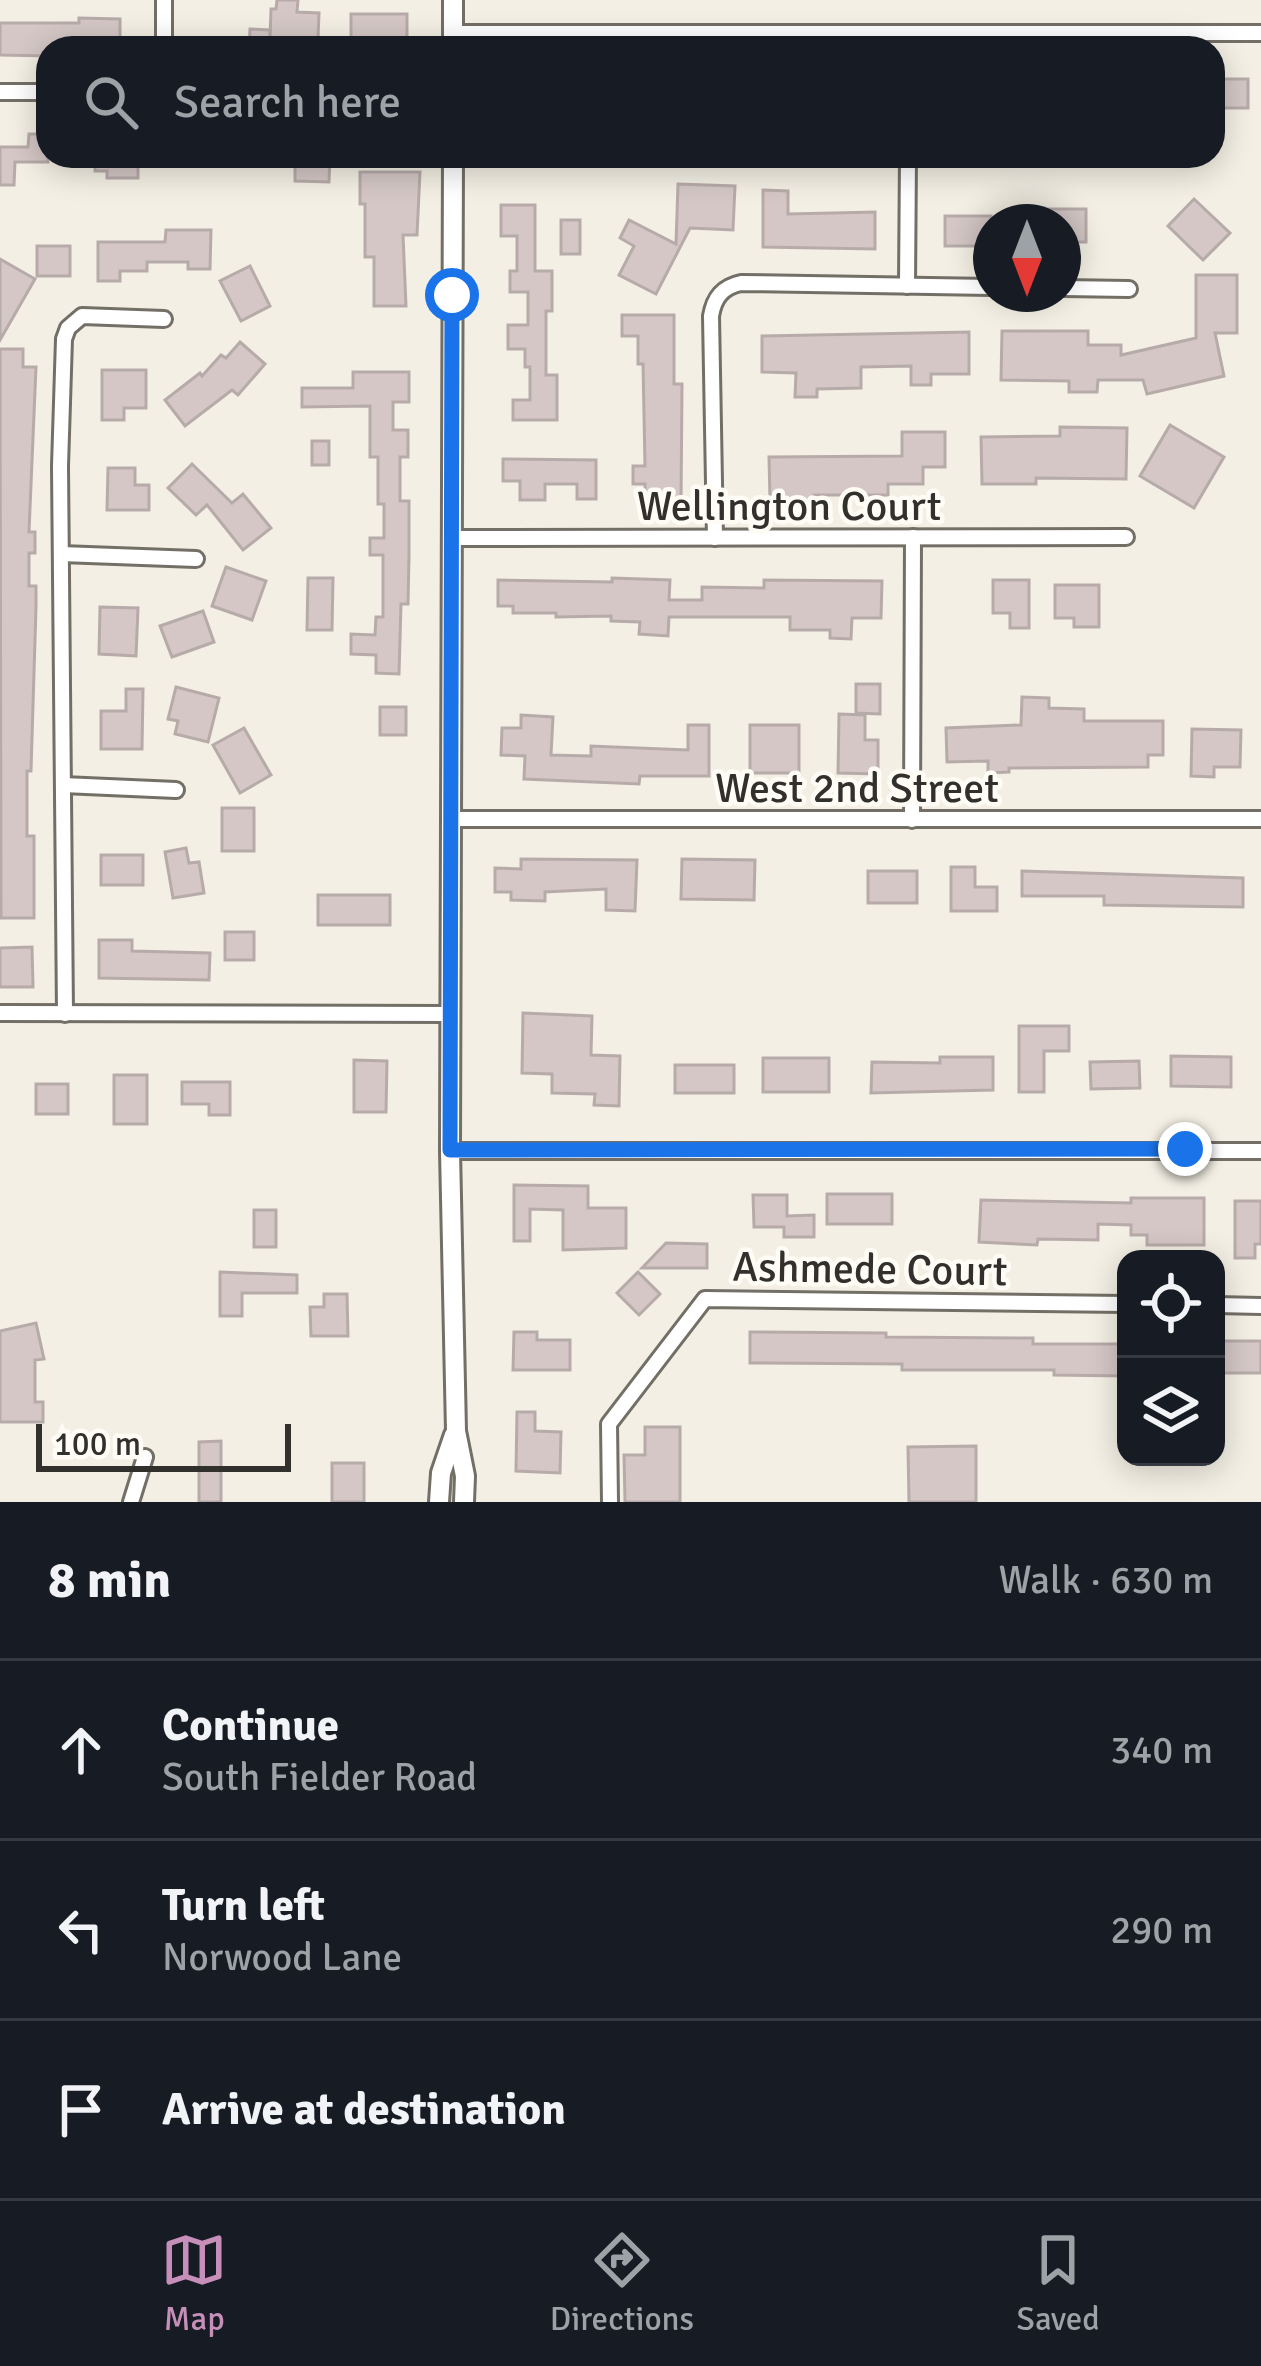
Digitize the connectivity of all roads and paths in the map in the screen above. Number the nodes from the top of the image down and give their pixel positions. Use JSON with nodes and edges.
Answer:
{"nodes":[{"id":1,"x":164,"y":0,"type":"edge"},
{"id":2,"x":453,"y":0,"type":"edge"},
{"id":3,"x":1261,"y":33,"type":"edge"},
{"id":4,"x":164,"y":36,"type":"edge"},
{"id":5,"x":453,"y":36,"type":"edge"},
{"id":6,"x":1110,"y":36,"type":"edge"},
{"id":7,"x":0,"y":92,"type":"edge"},
{"id":8,"x":36,"y":92,"type":"edge"},
{"id":9,"x":453,"y":168,"type":"edge"},
{"id":10,"x":908,"y":168,"type":"edge"},
{"id":11,"x":907,"y":286,"type":"junction"},
{"id":12,"x":973,"y":287,"type":"edge"},
{"id":13,"x":1081,"y":288,"type":"edge"},
{"id":14,"x":1129,"y":289,"type":"dead end"},
{"id":15,"x":164,"y":319,"type":"dead end"},
{"id":16,"x":913,"y":537,"type":"junction"},
{"id":17,"x":1126,"y":537,"type":"dead end"},
{"id":18,"x":452,"y":538,"type":"junction"},
{"id":19,"x":715,"y":538,"type":"junction"},
{"id":20,"x":61,"y":554,"type":"junction"},
{"id":21,"x":196,"y":559,"type":"dead end"},
{"id":22,"x":63,"y":785,"type":"junction"},
{"id":23,"x":176,"y":790,"type":"dead end"},
{"id":24,"x":452,"y":819,"type":"junction"},
{"id":25,"x":1261,"y":819,"type":"edge"},
{"id":26,"x":912,"y":820,"type":"junction"},
{"id":27,"x":0,"y":1013,"type":"edge"},
{"id":28,"x":64,"y":1014,"type":"junction"},
{"id":29,"x":450,"y":1014,"type":"junction"},
{"id":30,"x":450,"y":1150,"type":"junction"},
{"id":31,"x":1261,"y":1150,"type":"edge"},
{"id":32,"x":1117,"y":1304,"type":"edge"},
{"id":33,"x":1225,"y":1305,"type":"edge"},
{"id":34,"x":1261,"y":1306,"type":"edge"},
{"id":35,"x":456,"y":1431,"type":"junction"},
{"id":36,"x":145,"y":1457,"type":"dead end"},
{"id":37,"x":131,"y":1502,"type":"edge"},
{"id":38,"x":439,"y":1502,"type":"edge"},
{"id":39,"x":464,"y":1502,"type":"edge"},
{"id":40,"x":610,"y":1502,"type":"edge"}],
"edges":[{"from":1,"to":4,"type":"street"},
{"from":2,"to":5,"type":"main road"},
{"from":3,"to":6,"type":"street"},
{"from":7,"to":8,"type":"street"},
{"from":9,"to":18,"type":"main road"},
{"from":10,"to":11,"type":"street"},
{"from":11,"to":12,"type":"street"},
{"from":11,"to":19,"type":"street"},
{"from":13,"to":14,"type":"street"},
{"from":15,"to":20,"type":"street"},
{"from":16,"to":17,"type":"street","name":"Wellington Court"},
{"from":16,"to":19,"type":"street","name":"Wellington Court"},
{"from":16,"to":26,"type":"street"},
{"from":18,"to":19,"type":"street","name":"Wellington Court"},
{"from":18,"to":24,"type":"main road"},
{"from":20,"to":21,"type":"street"},
{"from":20,"to":22,"type":"street"},
{"from":22,"to":23,"type":"street"},
{"from":22,"to":28,"type":"street"},
{"from":24,"to":26,"type":"street","name":"West 2nd Street"},
{"from":24,"to":29,"type":"main road"},
{"from":25,"to":26,"type":"street","name":"West 2nd Street"},
{"from":27,"to":28,"type":"street"},
{"from":28,"to":29,"type":"street"},
{"from":29,"to":30,"type":"main road"},
{"from":30,"to":31,"type":"street"},
{"from":30,"to":35,"type":"main road"},
{"from":32,"to":40,"type":"street","name":"Ashmede Court"},
{"from":33,"to":34,"type":"street"},
{"from":35,"to":38,"type":"main road"},
{"from":35,"to":39,"type":"main road"},
{"from":36,"to":37,"type":"street"}]}
